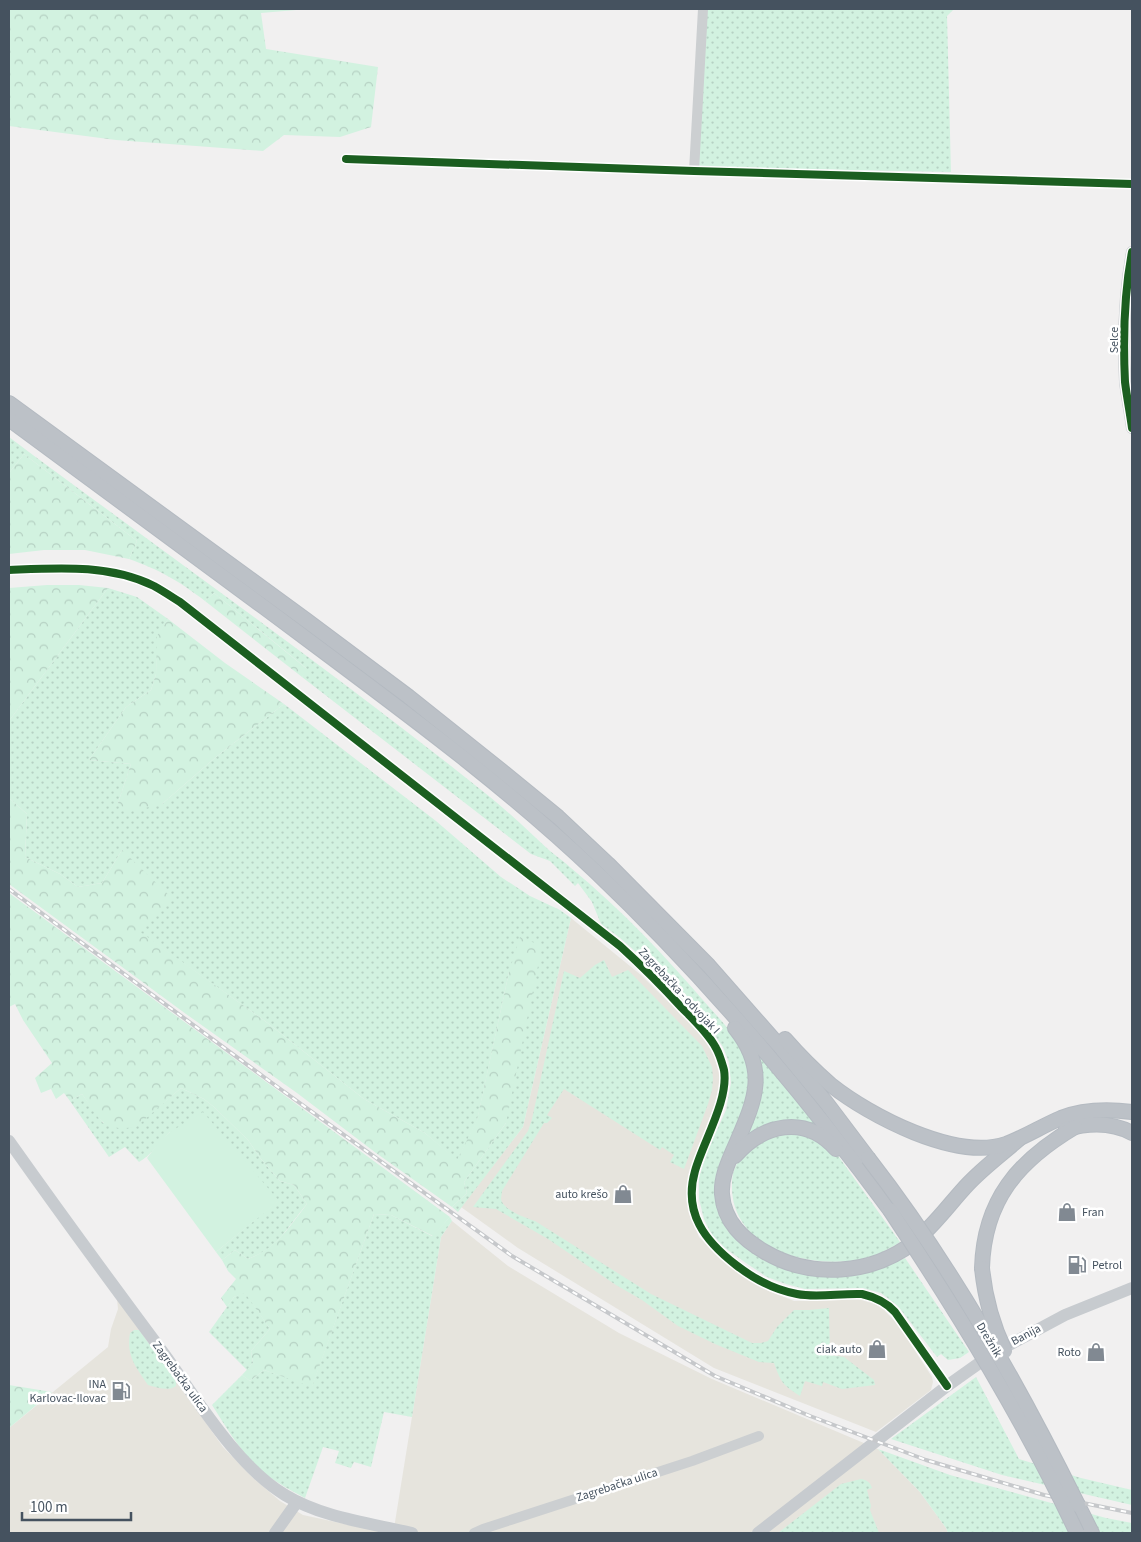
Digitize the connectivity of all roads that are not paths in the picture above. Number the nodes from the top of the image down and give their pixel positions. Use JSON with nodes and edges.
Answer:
{"nodes":[{"id":1,"x":703,"y":9,"type":"edge"},
{"id":2,"x":346,"y":159,"type":"dead end"},
{"id":3,"x":694,"y":171,"type":"junction"},
{"id":4,"x":1132,"y":184,"type":"edge"},
{"id":5,"x":1132,"y":252,"type":"edge"},
{"id":6,"x":9,"y":404,"type":"edge"},
{"id":7,"x":9,"y":419,"type":"edge"},
{"id":8,"x":1132,"y":428,"type":"edge"},
{"id":9,"x":9,"y":570,"type":"edge"},
{"id":10,"x":681,"y":956,"type":"junction"},
{"id":11,"x":709,"y":966,"type":"junction"},
{"id":12,"x":1132,"y":1112,"type":"edge"},
{"id":13,"x":1074,"y":1127,"type":"junction"},
{"id":14,"x":1132,"y":1133,"type":"edge"},
{"id":15,"x":1019,"y":1139,"type":"junction"},
{"id":16,"x":9,"y":1141,"type":"edge"},
{"id":17,"x":995,"y":1160,"type":"junction"},
{"id":18,"x":863,"y":1162,"type":"junction"},
{"id":19,"x":728,"y":1164,"type":"junction"},
{"id":20,"x":1132,"y":1288,"type":"edge"},
{"id":21,"x":947,"y":1386,"type":"junction"},
{"id":22,"x":1035,"y":1420,"type":"junction"},
{"id":23,"x":760,"y":1436,"type":"dead end"},
{"id":24,"x":297,"y":1502,"type":"junction"},
{"id":25,"x":275,"y":1533,"type":"edge"},
{"id":26,"x":412,"y":1533,"type":"edge"},
{"id":27,"x":474,"y":1533,"type":"edge"},
{"id":28,"x":758,"y":1533,"type":"edge"},
{"id":29,"x":1077,"y":1533,"type":"edge"},
{"id":30,"x":1092,"y":1533,"type":"edge"}],
"edges":[{"from":1,"to":3,"type":"street"},
{"from":2,"to":3,"type":"street"},
{"from":3,"to":4,"type":"street"},
{"from":5,"to":8,"type":"main road","name":"Selce"},
{"from":6,"to":11,"type":"highway"},
{"from":7,"to":10,"type":"highway"},
{"from":9,"to":21,"type":"street","name":"Zagrebačka - odvojak I"},
{"from":10,"to":18,"type":"highway"},
{"from":10,"to":19,"type":"highway"},
{"from":11,"to":15,"type":"highway"},
{"from":11,"to":18,"type":"highway"},
{"from":12,"to":15,"type":"highway"},
{"from":13,"to":14,"type":"highway"},
{"from":13,"to":17,"type":"highway"},
{"from":13,"to":22,"type":"highway","bridge":true},
{"from":15,"to":17,"type":"highway"},
{"from":16,"to":24,"type":"main road","name":"Zagrebačka ulica"},
{"from":17,"to":19,"type":"highway"},
{"from":18,"to":19,"type":"highway"},
{"from":18,"to":22,"type":"highway","name":"Drežnik","bridge":true},
{"from":18,"to":29,"type":"highway","name":"Drežnik","bridge":true},
{"from":20,"to":21,"type":"main road","name":"Banija"},
{"from":21,"to":28,"type":"main road","name":"Banija"},
{"from":22,"to":30,"type":"highway","name":"Drežnik","bridge":true},
{"from":23,"to":27,"type":"street","name":"Zagrebačka ulica"},
{"from":24,"to":25,"type":"main road"},
{"from":24,"to":26,"type":"main road","name":"Zagrebačka ulica"}]}
